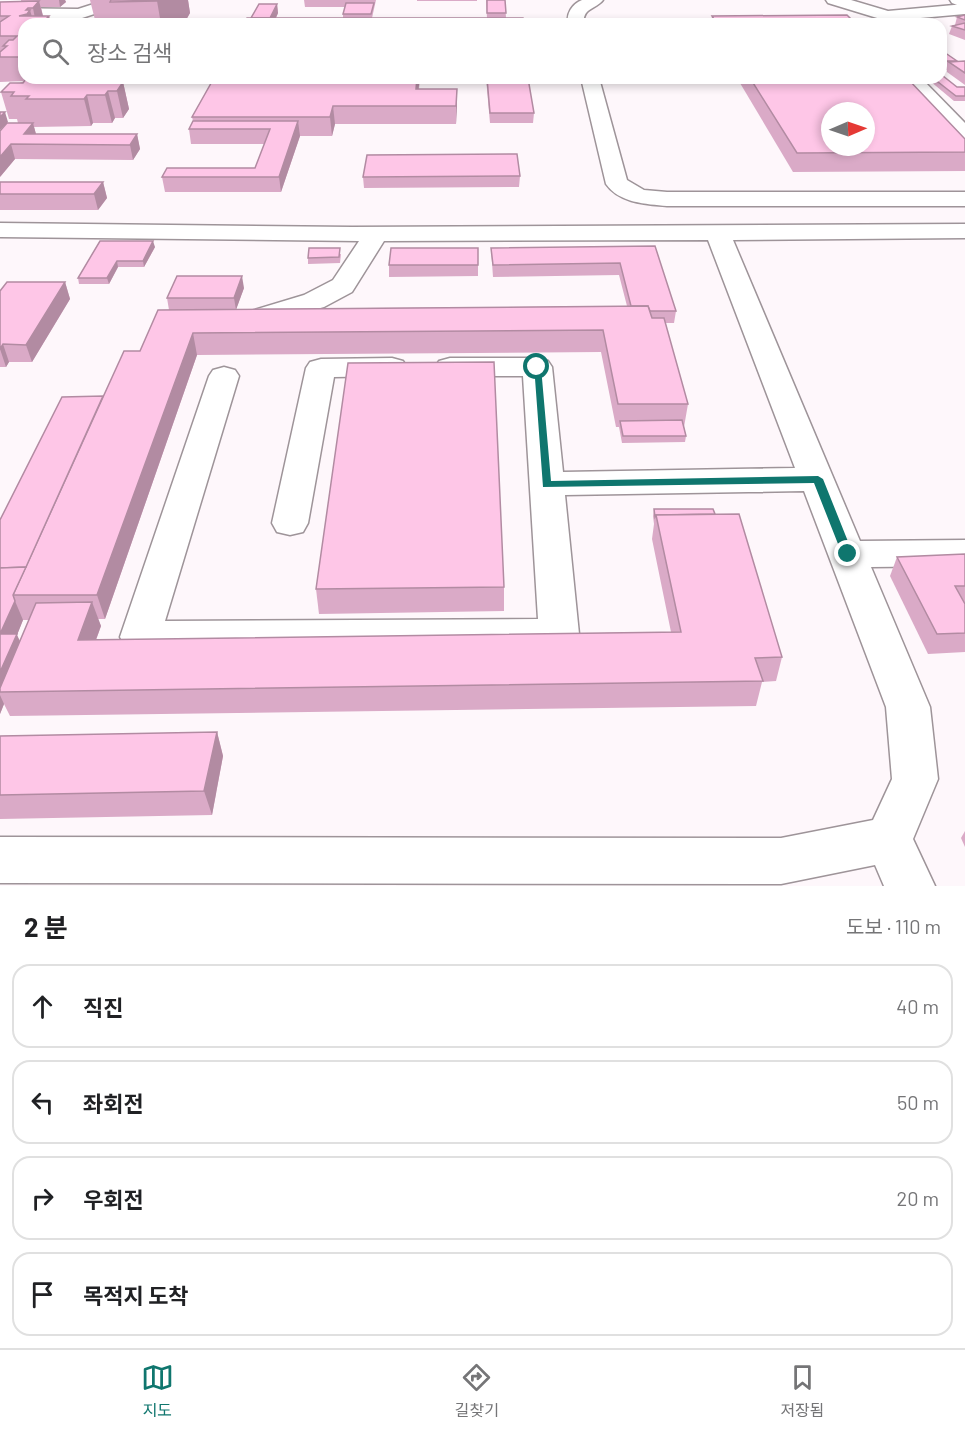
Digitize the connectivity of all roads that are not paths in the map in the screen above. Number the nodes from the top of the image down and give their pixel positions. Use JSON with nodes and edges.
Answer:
{"nodes":[{"id":1,"x":122,"y":0,"type":"edge"},
{"id":2,"x":594,"y":0,"type":"edge"},
{"id":3,"x":834,"y":0,"type":"edge"},
{"id":4,"x":958,"y":0,"type":"edge"},
{"id":5,"x":965,"y":3,"type":"edge"},
{"id":6,"x":965,"y":9,"type":"edge"},
{"id":7,"x":0,"y":13,"type":"edge"},
{"id":8,"x":575,"y":18,"type":"edge"},
{"id":9,"x":875,"y":18,"type":"edge"},
{"id":10,"x":895,"y":18,"type":"edge"},
{"id":11,"x":592,"y":84,"type":"edge"},
{"id":12,"x":916,"y":84,"type":"edge"},
{"id":13,"x":965,"y":135,"type":"edge"},
{"id":14,"x":965,"y":199,"type":"edge"},
{"id":15,"x":0,"y":230,"type":"edge"},
{"id":16,"x":717,"y":231,"type":"junction"},
{"id":17,"x":965,"y":231,"type":"edge"},
{"id":18,"x":377,"y":233,"type":"junction"},
{"id":19,"x":261,"y":317,"type":"edge"},
{"id":20,"x":224,"y":376,"type":"dead end"},
{"id":21,"x":818,"y":479,"type":"junction"},
{"id":22,"x":546,"y":484,"type":"junction"},
{"id":23,"x":290,"y":523,"type":"dead end"},
{"id":24,"x":965,"y":553,"type":"edge"},
{"id":25,"x":848,"y":554,"type":"junction"},
{"id":26,"x":888,"y":840,"type":"junction"},
{"id":27,"x":0,"y":860,"type":"edge"},
{"id":28,"x":910,"y":886,"type":"edge"}],
"edges":[{"from":1,"to":7,"type":"street"},
{"from":2,"to":8,"type":"street"},
{"from":3,"to":9,"type":"street"},
{"from":4,"to":5,"type":"street"},
{"from":6,"to":10,"type":"street"},
{"from":11,"to":14,"type":"street"},
{"from":12,"to":13,"type":"street"},
{"from":15,"to":18,"type":"street"},
{"from":16,"to":17,"type":"street"},
{"from":16,"to":18,"type":"street"},
{"from":16,"to":21,"type":"street"},
{"from":18,"to":19,"type":"street"},
{"from":20,"to":22,"type":"street"},
{"from":21,"to":22,"type":"street"},
{"from":21,"to":25,"type":"street"},
{"from":22,"to":23,"type":"street"},
{"from":24,"to":25,"type":"street"},
{"from":25,"to":26,"type":"street"},
{"from":26,"to":27,"type":"street"},
{"from":26,"to":28,"type":"street"}]}
